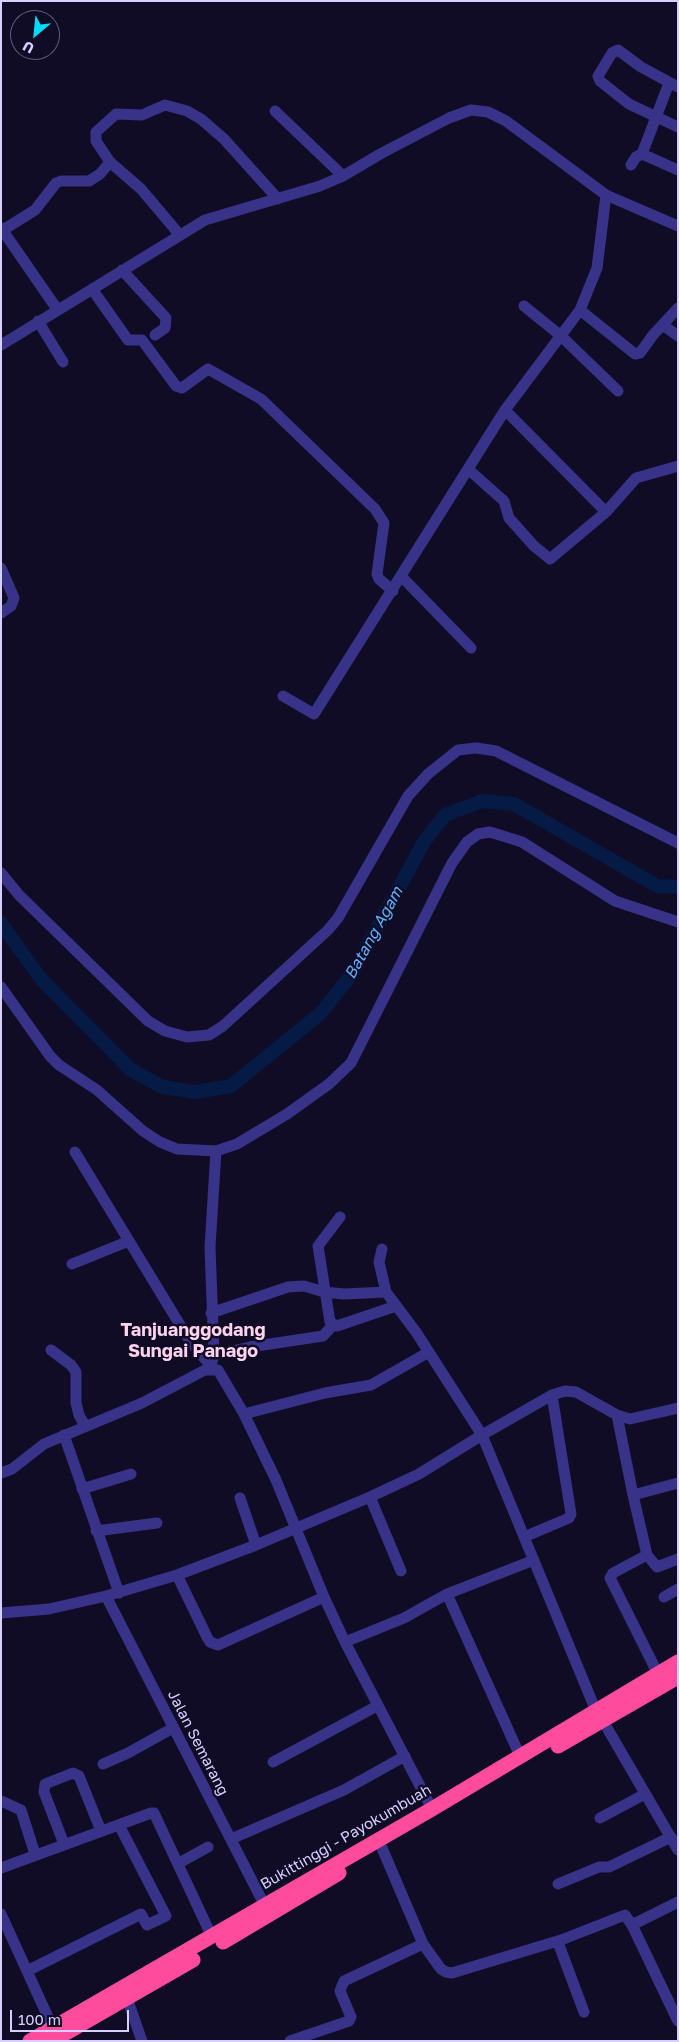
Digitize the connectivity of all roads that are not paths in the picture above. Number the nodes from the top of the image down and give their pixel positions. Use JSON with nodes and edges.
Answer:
{"nodes":[{"id":1,"x":673,"y":85,"type":"edge"},
{"id":2,"x":275,"y":111,"type":"dead end"},
{"id":3,"x":656,"y":118,"type":"junction"},
{"id":4,"x":678,"y":127,"type":"edge"},
{"id":5,"x":642,"y":154,"type":"junction"},
{"id":6,"x":110,"y":162,"type":"junction"},
{"id":7,"x":631,"y":165,"type":"dead end"},
{"id":8,"x":678,"y":170,"type":"edge"},
{"id":9,"x":343,"y":176,"type":"junction"},
{"id":10,"x":606,"y":195,"type":"junction"},
{"id":11,"x":278,"y":199,"type":"junction"},
{"id":12,"x":678,"y":226,"type":"edge"},
{"id":13,"x":2,"y":229,"type":"edge"},
{"id":14,"x":179,"y":234,"type":"junction"},
{"id":15,"x":122,"y":270,"type":"junction"},
{"id":16,"x":92,"y":289,"type":"junction"},
{"id":17,"x":524,"y":306,"type":"dead end"},
{"id":18,"x":678,"y":308,"type":"edge"},
{"id":19,"x":57,"y":309,"type":"junction"},
{"id":20,"x":580,"y":310,"type":"junction"},
{"id":21,"x":38,"y":322,"type":"junction"},
{"id":22,"x":663,"y":325,"type":"junction"},
{"id":23,"x":155,"y":335,"type":"dead end"},
{"id":24,"x":561,"y":336,"type":"junction"},
{"id":25,"x":678,"y":336,"type":"edge"},
{"id":26,"x":1,"y":345,"type":"edge"},
{"id":27,"x":62,"y":362,"type":"dead end"},
{"id":28,"x":618,"y":391,"type":"dead end"},
{"id":29,"x":505,"y":410,"type":"junction"},
{"id":30,"x":678,"y":466,"type":"edge"},
{"id":31,"x":468,"y":469,"type":"junction"},
{"id":32,"x":606,"y":512,"type":"junction"},
{"id":33,"x":1,"y":568,"type":"edge"},
{"id":34,"x":401,"y":576,"type":"junction"},
{"id":35,"x":393,"y":591,"type":"junction"},
{"id":36,"x":1,"y":612,"type":"edge"},
{"id":37,"x":471,"y":648,"type":"dead end"},
{"id":38,"x":282,"y":696,"type":"dead end"},
{"id":39,"x":678,"y":843,"type":"edge"},
{"id":40,"x":1,"y":873,"type":"edge"},
{"id":41,"x":678,"y":922,"type":"edge"},
{"id":42,"x":1,"y":987,"type":"edge"},
{"id":43,"x":216,"y":1151,"type":"junction"},
{"id":44,"x":74,"y":1152,"type":"dead end"},
{"id":45,"x":340,"y":1217,"type":"dead end"},
{"id":46,"x":129,"y":1241,"type":"junction"},
{"id":47,"x":382,"y":1249,"type":"dead end"},
{"id":48,"x":72,"y":1264,"type":"dead end"},
{"id":49,"x":324,"y":1292,"type":"junction"},
{"id":50,"x":386,"y":1292,"type":"junction"},
{"id":51,"x":396,"y":1306,"type":"junction"},
{"id":52,"x":211,"y":1313,"type":"junction"},
{"id":53,"x":333,"y":1325,"type":"junction"},
{"id":54,"x":51,"y":1350,"type":"dead end"},
{"id":55,"x":429,"y":1352,"type":"junction"},
{"id":56,"x":210,"y":1364,"type":"junction"},
{"id":57,"x":552,"y":1396,"type":"junction"},
{"id":58,"x":678,"y":1408,"type":"edge"},
{"id":59,"x":244,"y":1414,"type":"junction"},
{"id":60,"x":617,"y":1415,"type":"junction"},
{"id":61,"x":86,"y":1426,"type":"junction"},
{"id":62,"x":64,"y":1435,"type":"junction"},
{"id":63,"x":482,"y":1435,"type":"junction"},
{"id":64,"x":1,"y":1473,"type":"edge"},
{"id":65,"x":131,"y":1474,"type":"dead end"},
{"id":66,"x":678,"y":1483,"type":"edge"},
{"id":67,"x":82,"y":1488,"type":"junction"},
{"id":68,"x":633,"y":1495,"type":"junction"},
{"id":69,"x":370,"y":1497,"type":"junction"},
{"id":70,"x":240,"y":1498,"type":"dead end"},
{"id":71,"x":157,"y":1523,"type":"dead end"},
{"id":72,"x":295,"y":1529,"type":"junction"},
{"id":73,"x":96,"y":1531,"type":"junction"},
{"id":74,"x":524,"y":1536,"type":"junction"},
{"id":75,"x":256,"y":1545,"type":"junction"},
{"id":76,"x":647,"y":1555,"type":"junction"},
{"id":77,"x":678,"y":1559,"type":"edge"},
{"id":78,"x":534,"y":1560,"type":"junction"},
{"id":79,"x":401,"y":1571,"type":"dead end"},
{"id":80,"x":177,"y":1575,"type":"junction"},
{"id":81,"x":678,"y":1589,"type":"edge"},
{"id":82,"x":119,"y":1593,"type":"junction"},
{"id":83,"x":447,"y":1594,"type":"junction"},
{"id":84,"x":106,"y":1596,"type":"junction"},
{"id":85,"x":324,"y":1597,"type":"junction"},
{"id":86,"x":664,"y":1597,"type":"dead end"},
{"id":87,"x":1,"y":1613,"type":"edge"},
{"id":88,"x":345,"y":1642,"type":"junction"},
{"id":89,"x":678,"y":1662,"type":"edge"},
{"id":90,"x":658,"y":1674,"type":"junction"},
{"id":91,"x":678,"y":1676,"type":"edge"},
{"id":92,"x":377,"y":1706,"type":"junction"},
{"id":93,"x":600,"y":1716,"type":"junction"},
{"id":94,"x":173,"y":1728,"type":"junction"},
{"id":95,"x":405,"y":1756,"type":"junction"},
{"id":96,"x":520,"y":1756,"type":"junction"},
{"id":97,"x":274,"y":1762,"type":"dead end"},
{"id":98,"x":103,"y":1764,"type":"dead end"},
{"id":99,"x":645,"y":1794,"type":"junction"},
{"id":100,"x":1,"y":1801,"type":"edge"},
{"id":101,"x":432,"y":1809,"type":"junction"},
{"id":102,"x":600,"y":1818,"type":"dead end"},
{"id":103,"x":119,"y":1825,"type":"junction"},
{"id":104,"x":101,"y":1831,"type":"junction"},
{"id":105,"x":671,"y":1837,"type":"junction"},
{"id":106,"x":231,"y":1839,"type":"junction"},
{"id":107,"x":64,"y":1844,"type":"junction"},
{"id":108,"x":208,"y":1847,"type":"dead end"},
{"id":109,"x":382,"y":1848,"type":"junction"},
{"id":110,"x":678,"y":1850,"type":"edge"},
{"id":111,"x":35,"y":1854,"type":"junction"},
{"id":112,"x":179,"y":1863,"type":"junction"},
{"id":113,"x":1,"y":1868,"type":"edge"},
{"id":114,"x":558,"y":1884,"type":"dead end"},
{"id":115,"x":678,"y":1902,"type":"edge"},
{"id":116,"x":264,"y":1904,"type":"junction"},
{"id":117,"x":1,"y":1914,"type":"edge"},
{"id":118,"x":632,"y":1925,"type":"junction"},
{"id":119,"x":212,"y":1937,"type":"junction"},
{"id":120,"x":561,"y":1940,"type":"junction"},
{"id":121,"x":423,"y":1944,"type":"junction"},
{"id":122,"x":27,"y":1970,"type":"junction"},
{"id":123,"x":127,"y":1998,"type":"junction"},
{"id":124,"x":584,"y":2012,"type":"dead end"},
{"id":125,"x":678,"y":2021,"type":"edge"},
{"id":126,"x":52,"y":2034,"type":"edge"},
{"id":127,"x":30,"y":2041,"type":"edge"},
{"id":128,"x":142,"y":2041,"type":"edge"},
{"id":129,"x":290,"y":2041,"type":"edge"}],
"edges":[{"from":1,"to":3,"type":"street"},
{"from":1,"to":3,"type":"street"},
{"from":2,"to":9,"type":"street"},
{"from":3,"to":4,"type":"street"},
{"from":3,"to":5,"type":"street"},
{"from":5,"to":7,"type":"street"},
{"from":5,"to":8,"type":"street"},
{"from":6,"to":11,"type":"street"},
{"from":6,"to":13,"type":"street"},
{"from":6,"to":14,"type":"street"},
{"from":9,"to":10,"type":"street"},
{"from":9,"to":11,"type":"street"},
{"from":10,"to":12,"type":"street"},
{"from":10,"to":20,"type":"street"},
{"from":11,"to":14,"type":"street"},
{"from":13,"to":19,"type":"street"},
{"from":14,"to":15,"type":"street"},
{"from":15,"to":16,"type":"street"},
{"from":15,"to":23,"type":"street"},
{"from":16,"to":19,"type":"street"},
{"from":16,"to":35,"type":"street"},
{"from":17,"to":24,"type":"street"},
{"from":18,"to":22,"type":"street"},
{"from":19,"to":21,"type":"street"},
{"from":20,"to":22,"type":"street"},
{"from":20,"to":24,"type":"street"},
{"from":21,"to":26,"type":"street"},
{"from":21,"to":27,"type":"street"},
{"from":22,"to":25,"type":"street"},
{"from":24,"to":28,"type":"street"},
{"from":24,"to":29,"type":"street"},
{"from":29,"to":31,"type":"street"},
{"from":29,"to":32,"type":"street"},
{"from":30,"to":32,"type":"street"},
{"from":31,"to":32,"type":"street"},
{"from":31,"to":34,"type":"street"},
{"from":33,"to":36,"type":"street"},
{"from":34,"to":35,"type":"street"},
{"from":34,"to":37,"type":"street"},
{"from":35,"to":38,"type":"street"},
{"from":39,"to":40,"type":"street"},
{"from":41,"to":43,"type":"street"},
{"from":42,"to":43,"type":"street"},
{"from":43,"to":52,"type":"street"},
{"from":44,"to":46,"type":"street"},
{"from":45,"to":49,"type":"street"},
{"from":46,"to":48,"type":"street"},
{"from":46,"to":56,"type":"street"},
{"from":47,"to":50,"type":"street"},
{"from":49,"to":50,"type":"street"},
{"from":49,"to":52,"type":"street"},
{"from":49,"to":53,"type":"street"},
{"from":50,"to":51,"type":"street"},
{"from":51,"to":53,"type":"street"},
{"from":51,"to":55,"type":"street"},
{"from":52,"to":56,"type":"street"},
{"from":53,"to":56,"type":"street"},
{"from":54,"to":61,"type":"street"},
{"from":55,"to":59,"type":"street"},
{"from":55,"to":63,"type":"street"},
{"from":56,"to":59,"type":"street"},
{"from":56,"to":61,"type":"street"},
{"from":57,"to":60,"type":"street"},
{"from":57,"to":63,"type":"street"},
{"from":57,"to":74,"type":"street"},
{"from":58,"to":60,"type":"street"},
{"from":59,"to":72,"type":"street"},
{"from":60,"to":68,"type":"street"},
{"from":61,"to":62,"type":"street"},
{"from":62,"to":64,"type":"street"},
{"from":62,"to":67,"type":"street"},
{"from":63,"to":69,"type":"street"},
{"from":63,"to":74,"type":"street"},
{"from":65,"to":67,"type":"street"},
{"from":66,"to":68,"type":"street"},
{"from":67,"to":73,"type":"street"},
{"from":68,"to":76,"type":"street"},
{"from":69,"to":72,"type":"street"},
{"from":69,"to":79,"type":"street"},
{"from":70,"to":75,"type":"street"},
{"from":71,"to":73,"type":"street"},
{"from":72,"to":75,"type":"street"},
{"from":72,"to":85,"type":"street"},
{"from":73,"to":82,"type":"street"},
{"from":74,"to":78,"type":"street"},
{"from":75,"to":80,"type":"street"},
{"from":76,"to":77,"type":"street"},
{"from":76,"to":90,"type":"street"},
{"from":78,"to":83,"type":"street"},
{"from":78,"to":93,"type":"street"},
{"from":80,"to":82,"type":"street"},
{"from":80,"to":85,"type":"street"},
{"from":81,"to":86,"type":"street"},
{"from":82,"to":84,"type":"street"},
{"from":83,"to":88,"type":"street"},
{"from":83,"to":96,"type":"street"},
{"from":84,"to":87,"type":"street"},
{"from":84,"to":94,"type":"street","name":"Jalan Semarang"},
{"from":85,"to":88,"type":"street"},
{"from":88,"to":92,"type":"street"},
{"from":89,"to":90,"type":"highway","name":"Bukittinggi - Payokumbuah"},
{"from":90,"to":93,"type":"highway","name":"Bukittinggi - Payokumbuah"},
{"from":91,"to":93,"type":"highway","name":"Bukittinggi - Payokumbuah"},
{"from":92,"to":95,"type":"street"},
{"from":92,"to":97,"type":"street"},
{"from":93,"to":96,"type":"highway","name":"Bukittinggi - Payokumbuah"},
{"from":93,"to":99,"type":"street"},
{"from":93,"to":109,"type":"highway","name":"Bukittinggi - Payokumbuah"},
{"from":94,"to":98,"type":"street"},
{"from":94,"to":106,"type":"street","name":"Jalan Semarang"},
{"from":95,"to":101,"type":"street"},
{"from":95,"to":106,"type":"street"},
{"from":96,"to":101,"type":"highway","name":"Bukittinggi - Payokumbuah"},
{"from":99,"to":102,"type":"street"},
{"from":99,"to":105,"type":"street"},
{"from":100,"to":111,"type":"street"},
{"from":101,"to":116,"type":"highway","name":"Bukittinggi - Payokumbuah"},
{"from":103,"to":104,"type":"street"},
{"from":103,"to":112,"type":"street"},
{"from":103,"to":122,"type":"street"},
{"from":104,"to":107,"type":"street"},
{"from":104,"to":107,"type":"street"},
{"from":105,"to":110,"type":"street"},
{"from":105,"to":114,"type":"street"},
{"from":106,"to":116,"type":"street","name":"Jalan Semarang"},
{"from":107,"to":111,"type":"street"},
{"from":108,"to":112,"type":"street"},
{"from":109,"to":121,"type":"street"},
{"from":109,"to":123,"type":"highway","name":"Bukittinggi - Payokumbuah"},
{"from":111,"to":113,"type":"street"},
{"from":112,"to":119,"type":"street"},
{"from":115,"to":118,"type":"street"},
{"from":116,"to":119,"type":"highway","name":"Bukittinggi - Payokumbuah"},
{"from":117,"to":122,"type":"street"},
{"from":118,"to":120,"type":"street"},
{"from":118,"to":125,"type":"street"},
{"from":119,"to":126,"type":"highway","name":"Bukittinggi - Payokumbuah"},
{"from":120,"to":121,"type":"street"},
{"from":120,"to":124,"type":"street"},
{"from":121,"to":129,"type":"street"},
{"from":122,"to":126,"type":"street"},
{"from":123,"to":126,"type":"highway","name":"Bukittinggi - Payokumbuah"},
{"from":123,"to":128,"type":"street"},
{"from":126,"to":127,"type":"highway","name":"Bukittinggi - Payokumbuah"}]}
